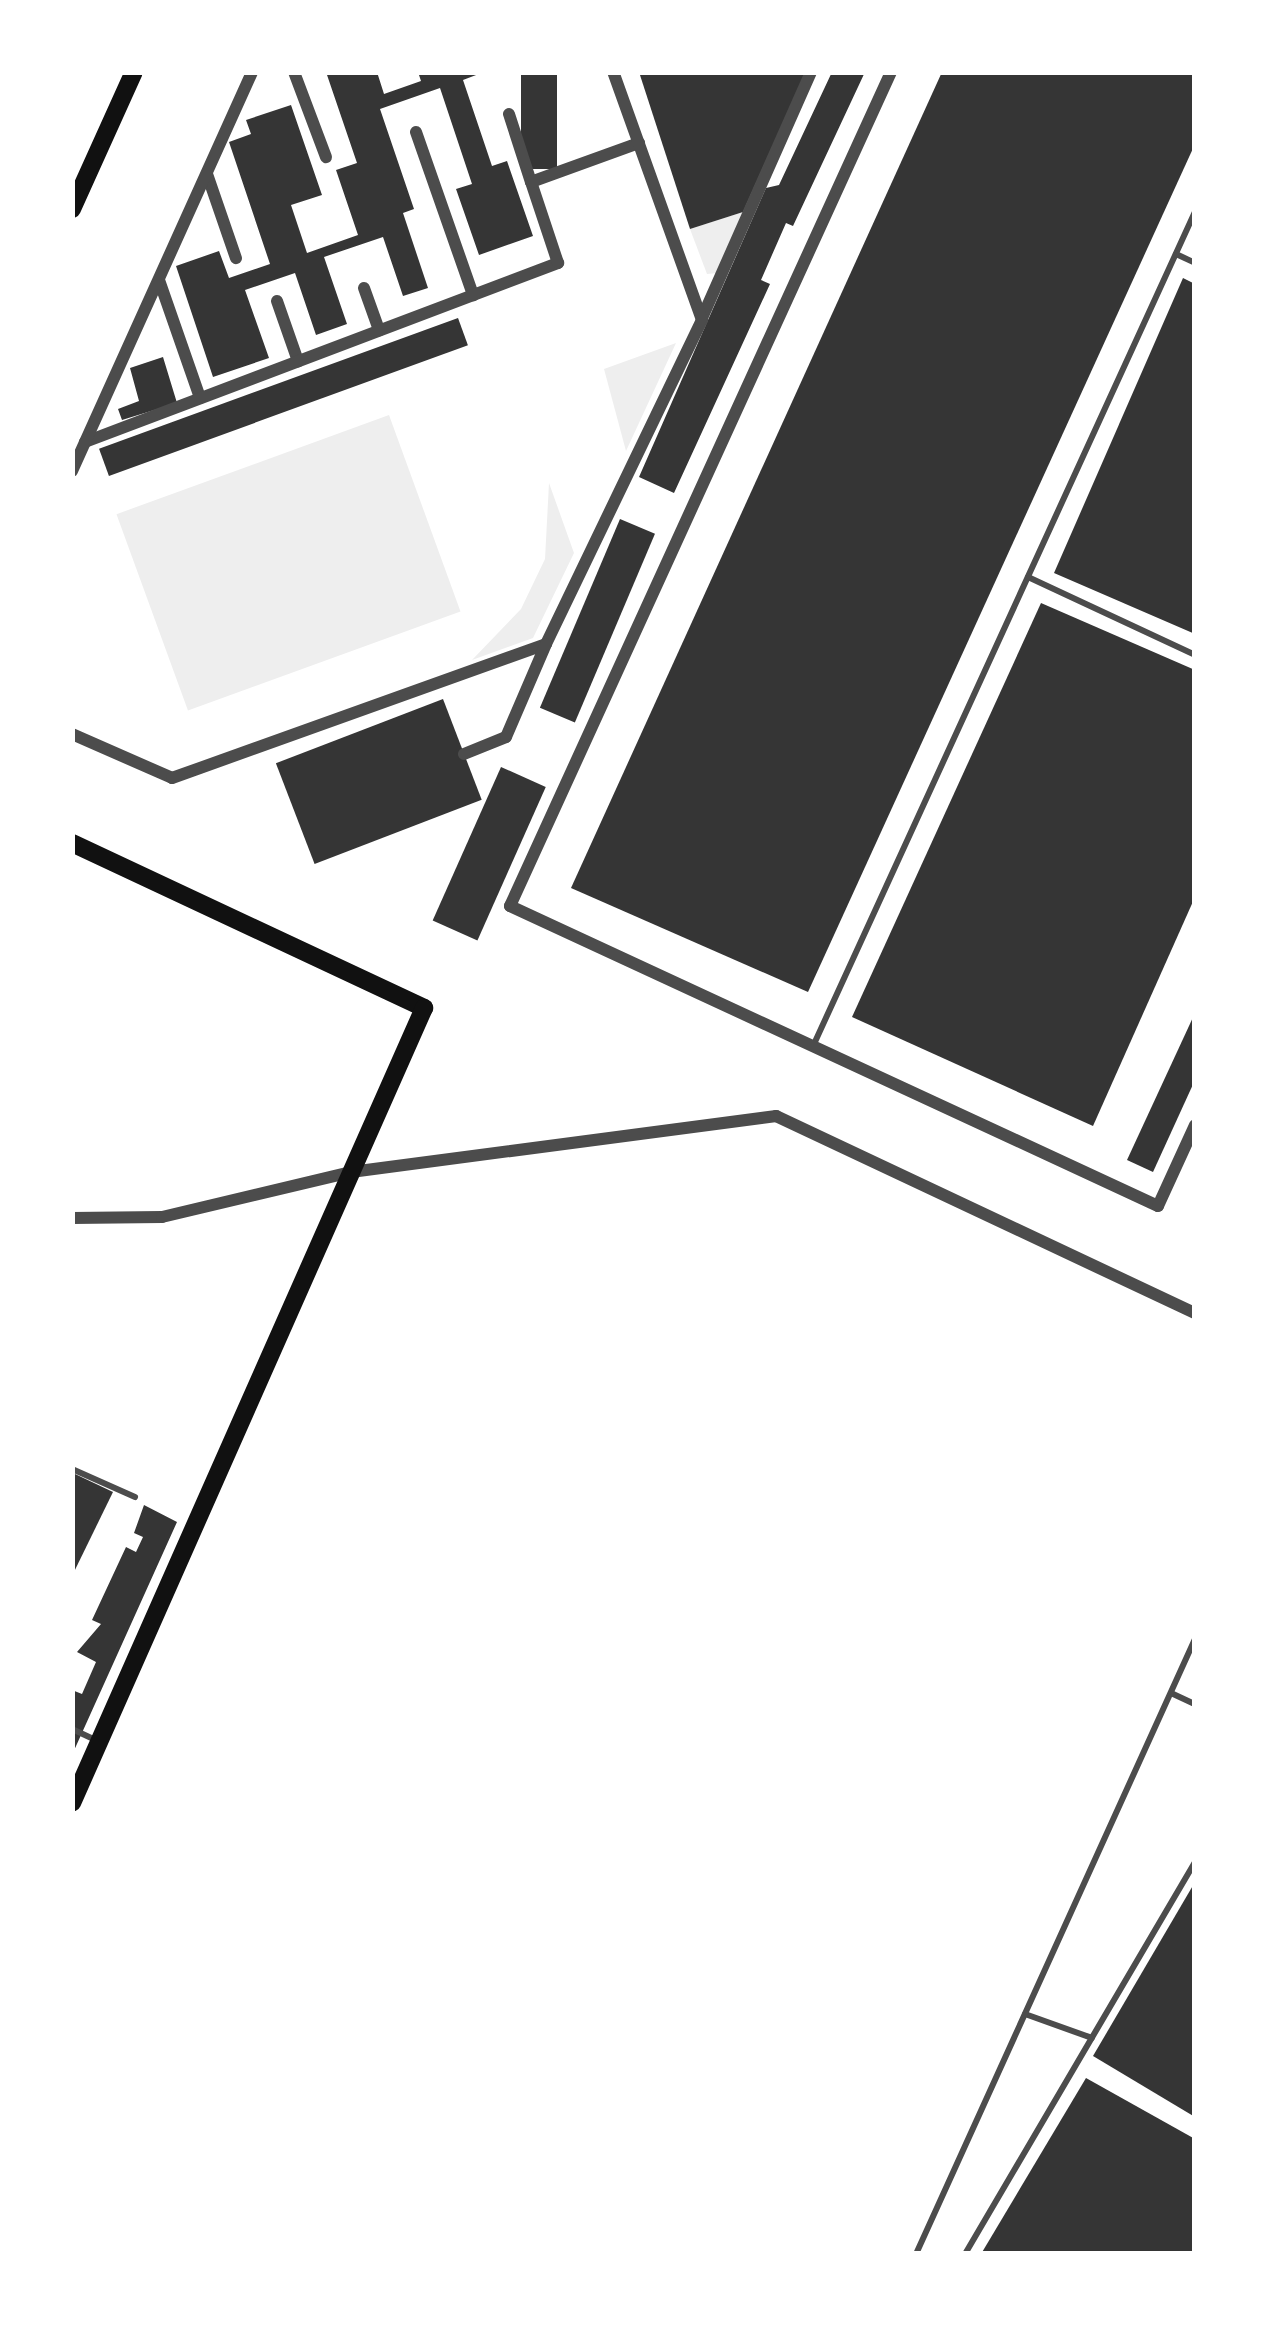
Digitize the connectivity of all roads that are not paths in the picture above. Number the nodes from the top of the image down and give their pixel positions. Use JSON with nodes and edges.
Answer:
{"nodes":[{"id":1,"x":134,"y":72,"type":"edge"},
{"id":2,"x":252,"y":72,"type":"edge"},
{"id":3,"x":294,"y":72,"type":"edge"},
{"id":4,"x":613,"y":72,"type":"edge"},
{"id":5,"x":811,"y":72,"type":"edge"},
{"id":6,"x":891,"y":72,"type":"edge"},
{"id":7,"x":508,"y":114,"type":"dead end"},
{"id":8,"x":416,"y":132,"type":"dead end"},
{"id":9,"x":639,"y":143,"type":"junction"},
{"id":10,"x":326,"y":157,"type":"dead end"},
{"id":11,"x":206,"y":172,"type":"junction"},
{"id":12,"x":531,"y":182,"type":"junction"},
{"id":13,"x":72,"y":209,"type":"edge"},
{"id":14,"x":1195,"y":212,"type":"edge"},
{"id":15,"x":1176,"y":254,"type":"junction"},
{"id":16,"x":236,"y":258,"type":"dead end"},
{"id":17,"x":1195,"y":263,"type":"edge"},
{"id":18,"x":159,"y":279,"type":"junction"},
{"id":19,"x":364,"y":288,"type":"dead end"},
{"id":20,"x":473,"y":295,"type":"junction"},
{"id":21,"x":277,"y":302,"type":"dead end"},
{"id":22,"x":702,"y":320,"type":"junction"},
{"id":23,"x":380,"y":330,"type":"junction"},
{"id":24,"x":298,"y":361,"type":"junction"},
{"id":25,"x":200,"y":398,"type":"junction"},
{"id":26,"x":86,"y":442,"type":"junction"},
{"id":27,"x":72,"y":471,"type":"edge"},
{"id":28,"x":1028,"y":577,"type":"junction"},
{"id":29,"x":546,"y":644,"type":"junction"},
{"id":30,"x":1195,"y":655,"type":"edge"},
{"id":31,"x":72,"y":734,"type":"edge"},
{"id":32,"x":464,"y":754,"type":"dead end"},
{"id":33,"x":72,"y":843,"type":"edge"},
{"id":34,"x":813,"y":1046,"type":"junction"},
{"id":35,"x":1195,"y":1125,"type":"edge"},
{"id":36,"x":351,"y":1172,"type":"junction"},
{"id":37,"x":72,"y":1218,"type":"edge"},
{"id":38,"x":1195,"y":1313,"type":"edge"},
{"id":39,"x":72,"y":1469,"type":"edge"},
{"id":40,"x":135,"y":1498,"type":"dead end"},
{"id":41,"x":1195,"y":1639,"type":"edge"},
{"id":42,"x":1170,"y":1693,"type":"junction"},
{"id":43,"x":1195,"y":1704,"type":"edge"},
{"id":44,"x":72,"y":1729,"type":"edge"},
{"id":45,"x":99,"y":1741,"type":"junction"},
{"id":46,"x":72,"y":1803,"type":"edge"},
{"id":47,"x":1195,"y":1862,"type":"edge"},
{"id":48,"x":1025,"y":2014,"type":"junction"},
{"id":49,"x":1092,"y":2038,"type":"junction"},
{"id":50,"x":916,"y":2254,"type":"edge"},
{"id":51,"x":964,"y":2254,"type":"edge"}],
"edges":[{"from":1,"to":13,"type":"main road"},
{"from":2,"to":11,"type":"street"},
{"from":3,"to":10,"type":"street"},
{"from":4,"to":9,"type":"street"},
{"from":5,"to":22,"type":"street"},
{"from":6,"to":34,"type":"street"},
{"from":7,"to":12,"type":"street"},
{"from":8,"to":20,"type":"street"},
{"from":9,"to":12,"type":"street"},
{"from":9,"to":22,"type":"street"},
{"from":11,"to":16,"type":"street"},
{"from":11,"to":18,"type":"street"},
{"from":12,"to":20,"type":"street"},
{"from":14,"to":15,"type":"lane"},
{"from":15,"to":17,"type":"lane"},
{"from":15,"to":28,"type":"lane"},
{"from":18,"to":25,"type":"street"},
{"from":18,"to":26,"type":"street"},
{"from":19,"to":23,"type":"street"},
{"from":20,"to":23,"type":"street"},
{"from":21,"to":24,"type":"street"},
{"from":22,"to":29,"type":"street"},
{"from":23,"to":24,"type":"street"},
{"from":24,"to":25,"type":"street"},
{"from":25,"to":26,"type":"street"},
{"from":26,"to":27,"type":"street"},
{"from":28,"to":30,"type":"lane"},
{"from":28,"to":34,"type":"lane"},
{"from":29,"to":31,"type":"street"},
{"from":29,"to":32,"type":"street"},
{"from":33,"to":36,"type":"main road"},
{"from":34,"to":35,"type":"street"},
{"from":36,"to":37,"type":"street"},
{"from":36,"to":38,"type":"street"},
{"from":36,"to":45,"type":"main road"},
{"from":39,"to":40,"type":"lane"},
{"from":41,"to":42,"type":"lane"},
{"from":42,"to":43,"type":"lane"},
{"from":42,"to":48,"type":"lane"},
{"from":44,"to":45,"type":"lane"},
{"from":45,"to":46,"type":"main road"},
{"from":47,"to":49,"type":"lane"},
{"from":48,"to":49,"type":"lane"},
{"from":48,"to":50,"type":"lane"},
{"from":49,"to":51,"type":"lane"}]}
